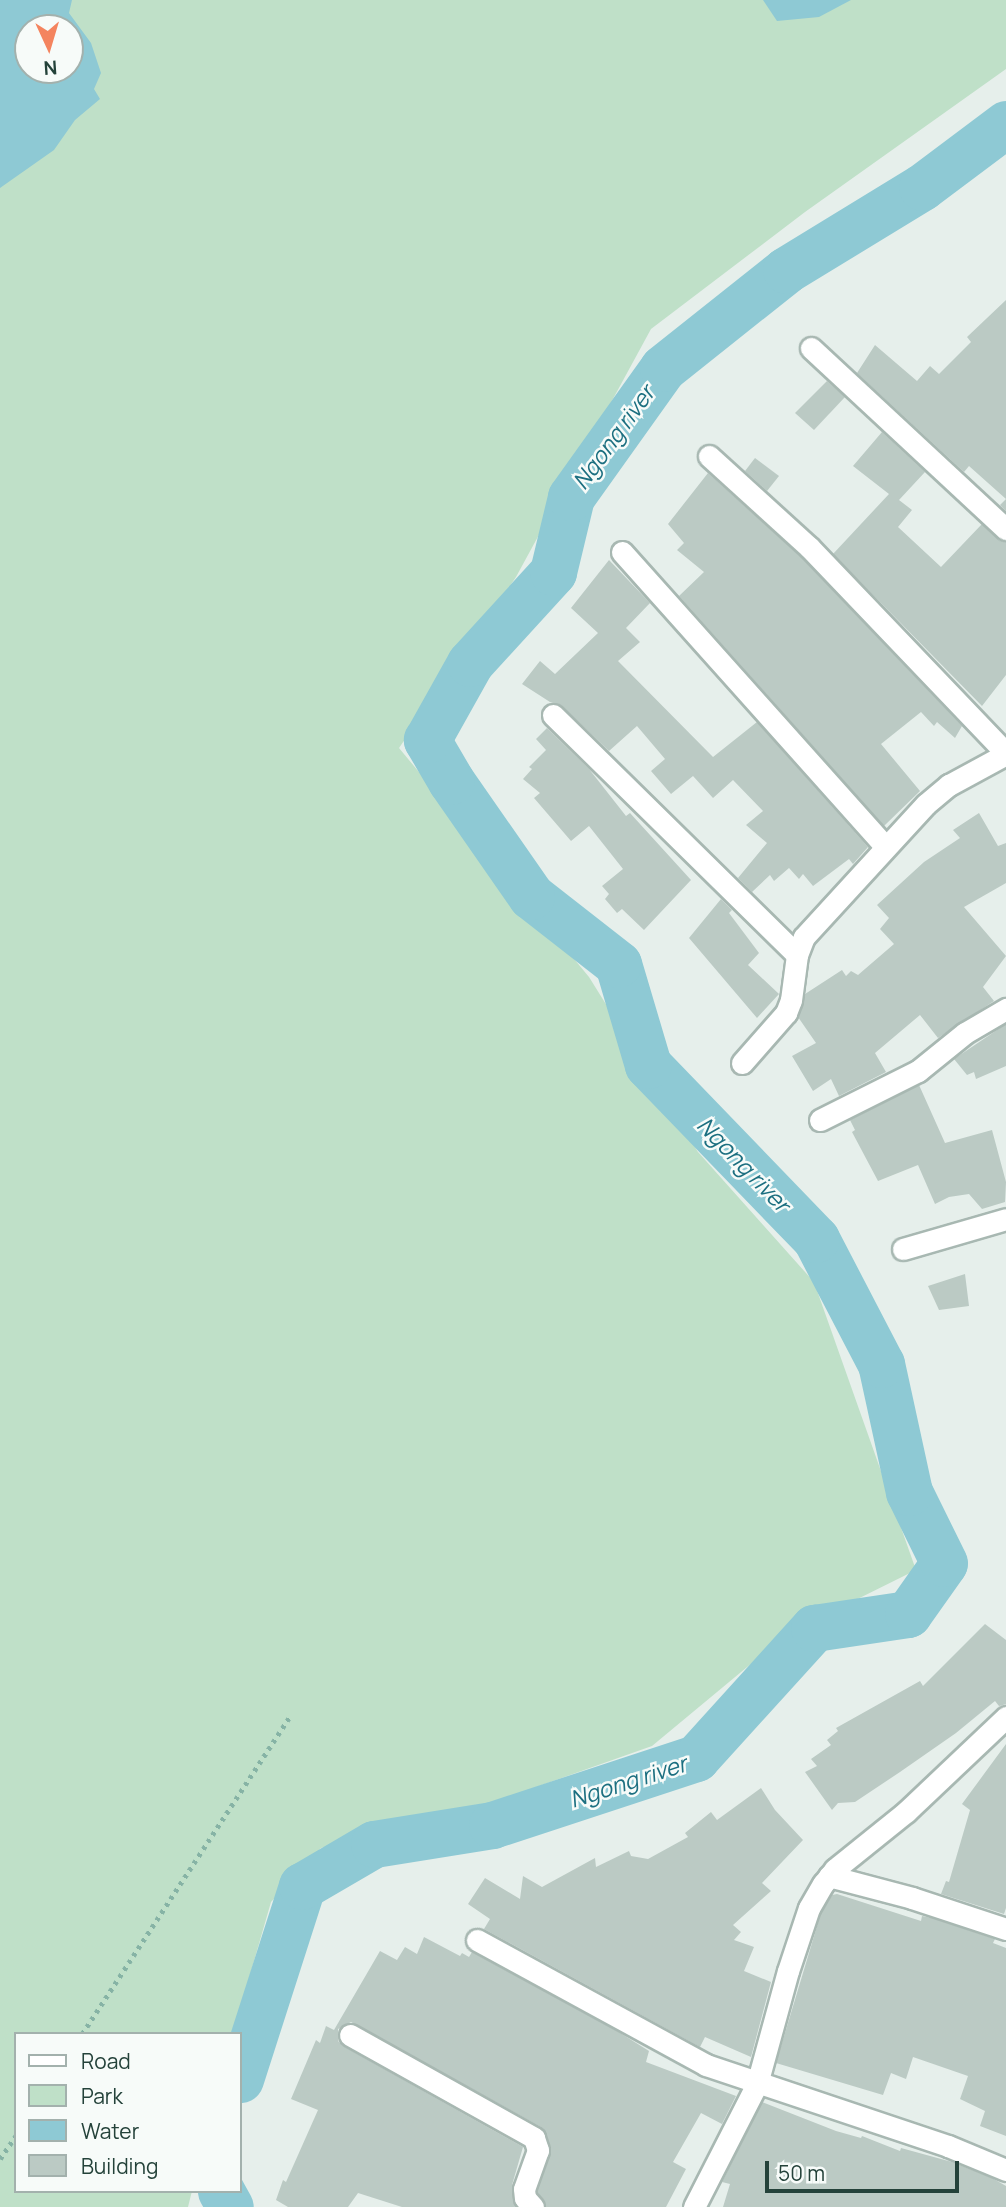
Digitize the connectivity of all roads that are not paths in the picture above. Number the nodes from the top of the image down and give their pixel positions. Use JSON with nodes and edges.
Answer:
{"nodes":[{"id":1,"x":811,"y":348,"type":"dead end"},
{"id":2,"x":709,"y":456,"type":"dead end"},
{"id":3,"x":1006,"y":528,"type":"edge"},
{"id":4,"x":622,"y":552,"type":"dead end"},
{"id":5,"x":553,"y":715,"type":"dead end"},
{"id":6,"x":1006,"y":753,"type":"edge"},
{"id":7,"x":886,"y":846,"type":"junction"},
{"id":8,"x":797,"y":955,"type":"junction"},
{"id":9,"x":1006,"y":1009,"type":"edge"},
{"id":10,"x":742,"y":1063,"type":"dead end"},
{"id":11,"x":820,"y":1120,"type":"dead end"},
{"id":12,"x":1006,"y":1219,"type":"edge"},
{"id":13,"x":903,"y":1249,"type":"dead end"},
{"id":14,"x":1006,"y":1717,"type":"edge"},
{"id":15,"x":829,"y":1876,"type":"junction"},
{"id":16,"x":1006,"y":1929,"type":"edge"},
{"id":17,"x":477,"y":1940,"type":"dead end"},
{"id":18,"x":350,"y":2035,"type":"dead end"},
{"id":19,"x":757,"y":2084,"type":"junction"},
{"id":20,"x":1006,"y":2170,"type":"edge"},
{"id":21,"x":533,"y":2207,"type":"edge"},
{"id":22,"x":694,"y":2207,"type":"edge"}],
"edges":[{"from":1,"to":3,"type":"street"},
{"from":2,"to":6,"type":"street"},
{"from":4,"to":7,"type":"street"},
{"from":5,"to":8,"type":"street"},
{"from":6,"to":7,"type":"street"},
{"from":7,"to":8,"type":"street"},
{"from":8,"to":10,"type":"street"},
{"from":9,"to":11,"type":"street"},
{"from":12,"to":13,"type":"street"},
{"from":14,"to":15,"type":"street"},
{"from":15,"to":16,"type":"street"},
{"from":15,"to":19,"type":"street"},
{"from":17,"to":19,"type":"street"},
{"from":18,"to":21,"type":"street"},
{"from":19,"to":20,"type":"street"},
{"from":19,"to":22,"type":"street"}]}
